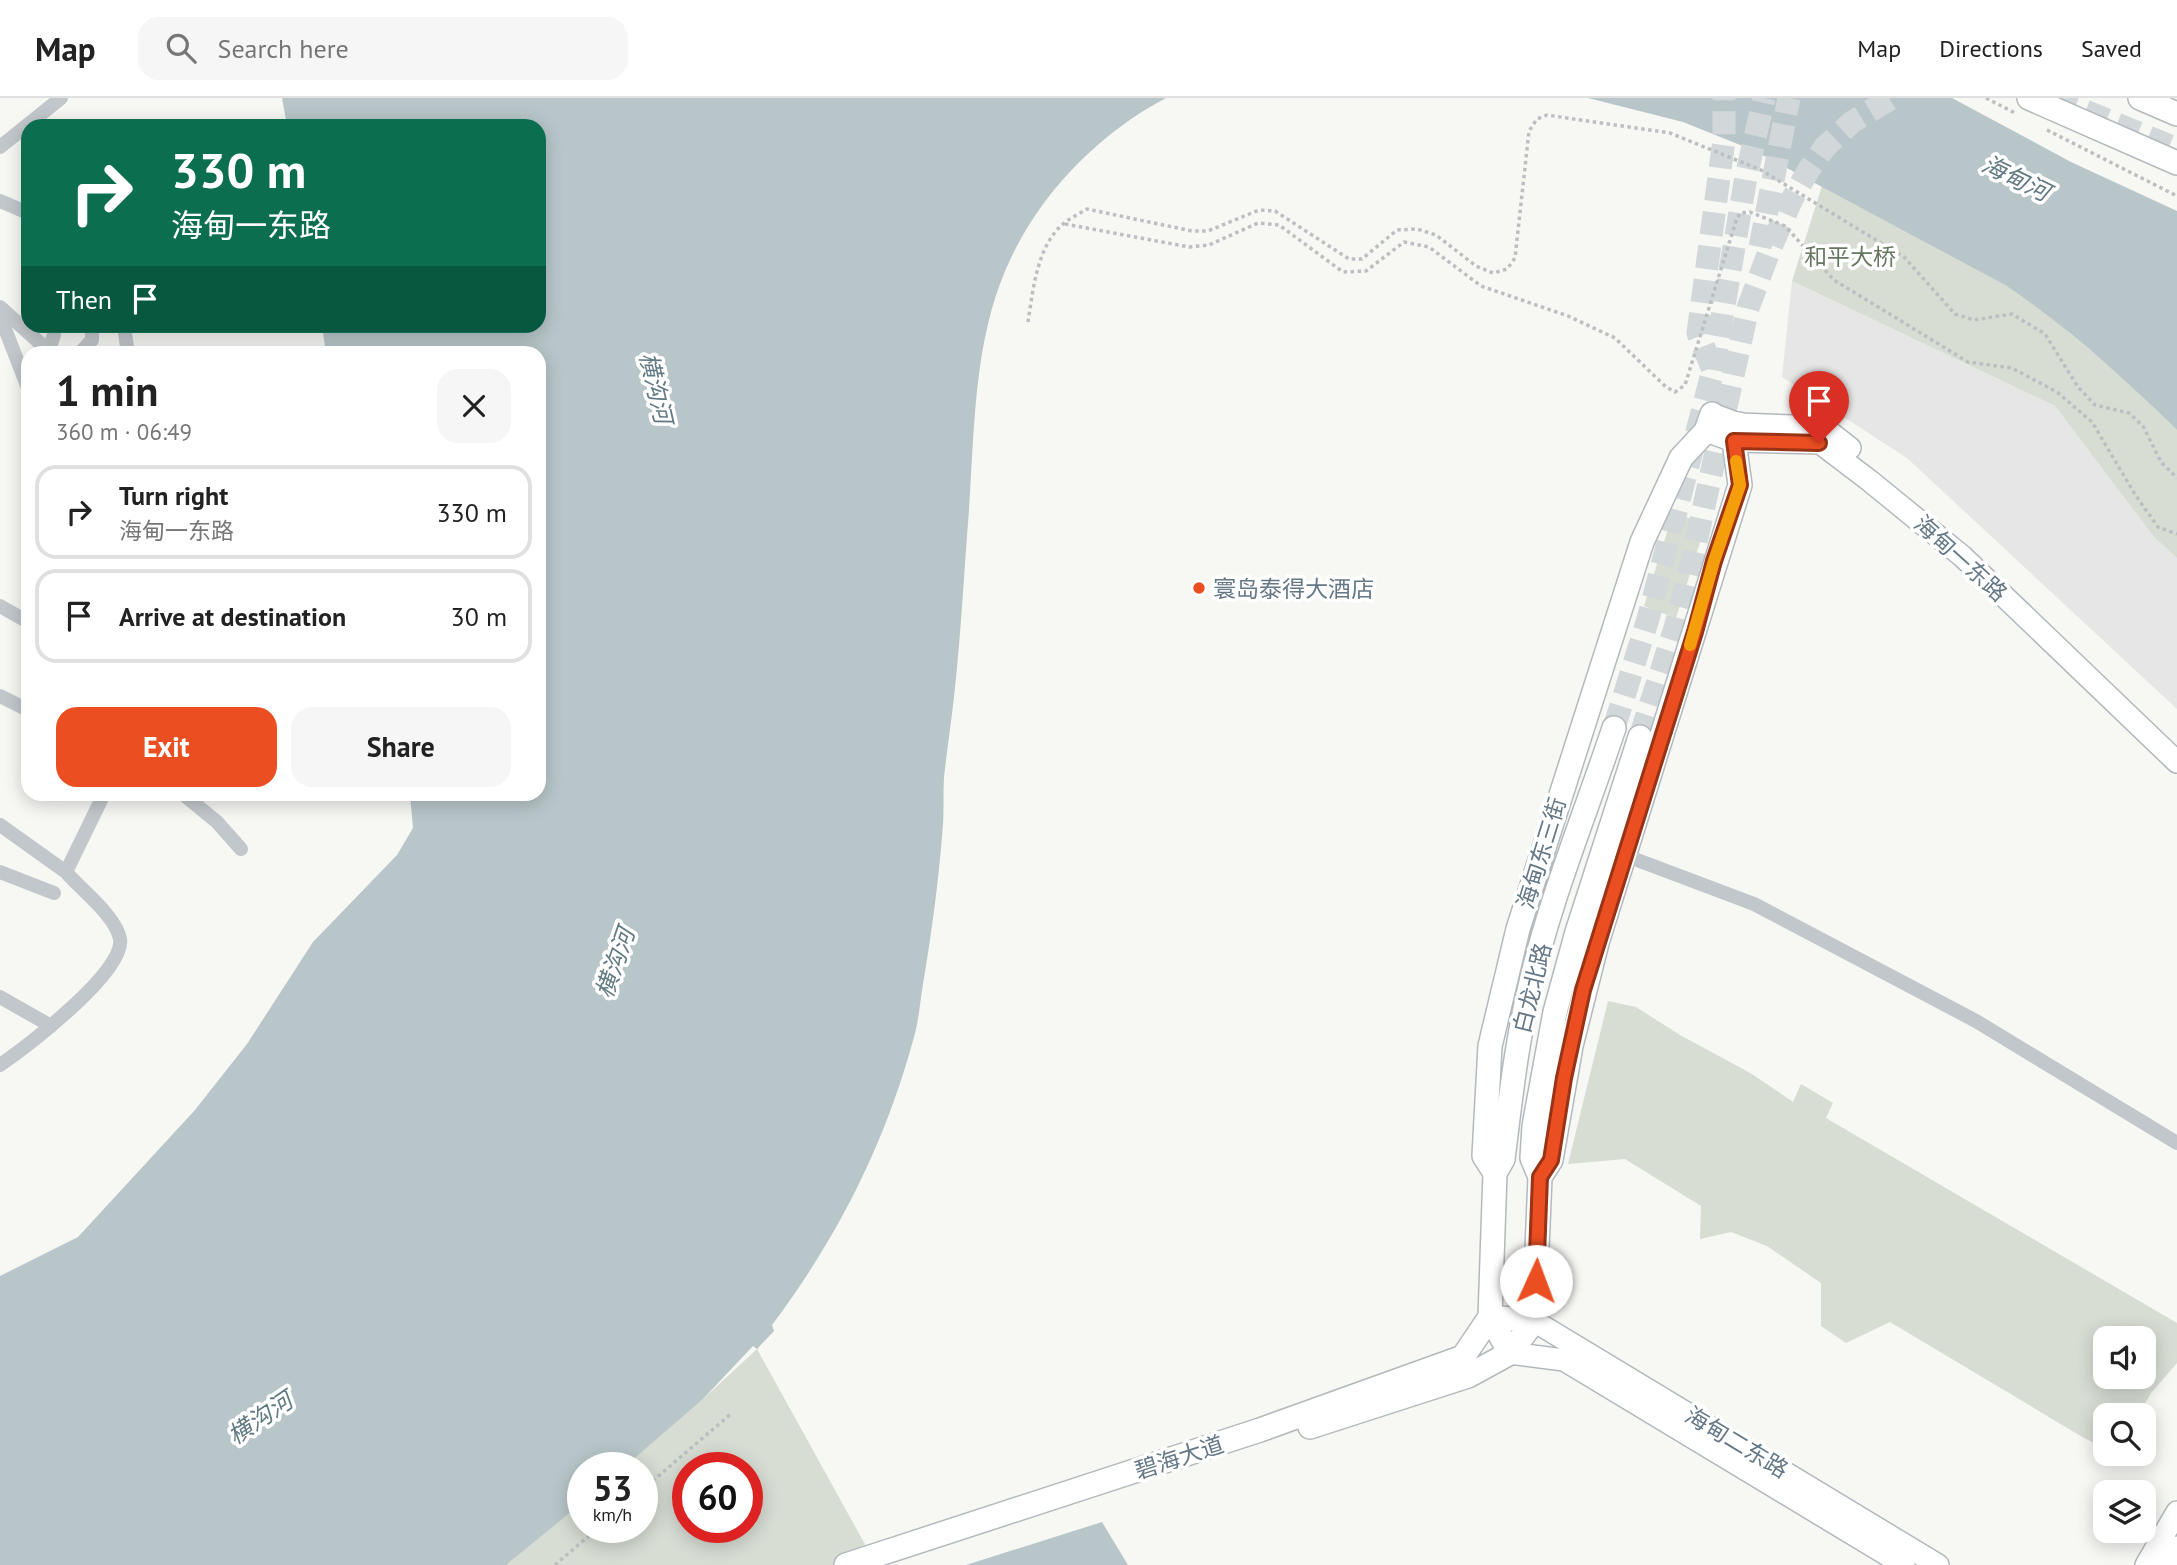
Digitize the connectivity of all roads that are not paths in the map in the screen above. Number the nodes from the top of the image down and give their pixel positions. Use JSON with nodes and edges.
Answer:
{"nodes":[{"id":1,"x":61,"y":98,"type":"edge"},
{"id":2,"x":2140,"y":98,"type":"edge"},
{"id":3,"x":2025,"y":107,"type":"edge"},
{"id":4,"x":2177,"y":114,"type":"edge"},
{"id":5,"x":35,"y":119,"type":"edge"},
{"id":6,"x":21,"y":130,"type":"edge"},
{"id":7,"x":0,"y":147,"type":"edge"},
{"id":8,"x":2177,"y":163,"type":"edge"},
{"id":9,"x":0,"y":201,"type":"edge"},
{"id":10,"x":21,"y":210,"type":"edge"},
{"id":11,"x":0,"y":307,"type":"edge"},
{"id":12,"x":0,"y":316,"type":"edge"},
{"id":13,"x":21,"y":326,"type":"edge"},
{"id":14,"x":29,"y":333,"type":"edge"},
{"id":15,"x":43,"y":346,"type":"edge"},
{"id":16,"x":21,"y":370,"type":"edge"},
{"id":17,"x":1709,"y":422,"type":"joint"},
{"id":18,"x":1736,"y":432,"type":"junction"},
{"id":19,"x":0,"y":606,"type":"edge"},
{"id":20,"x":21,"y":615,"type":"edge"},
{"id":21,"x":0,"y":696,"type":"edge"},
{"id":22,"x":21,"y":706,"type":"edge"},
{"id":23,"x":1614,"y":728,"type":"tunnel mouth"},
{"id":24,"x":1640,"y":737,"type":"tunnel mouth"},
{"id":25,"x":2177,"y":746,"type":"edge"},
{"id":26,"x":2177,"y":762,"type":"edge"},
{"id":27,"x":101,"y":801,"type":"edge"},
{"id":28,"x":192,"y":801,"type":"edge"},
{"id":29,"x":0,"y":825,"type":"edge"},
{"id":30,"x":241,"y":849,"type":"dead end"},
{"id":31,"x":1624,"y":855,"type":"junction"},
{"id":32,"x":0,"y":872,"type":"edge"},
{"id":33,"x":66,"y":872,"type":"junction"},
{"id":34,"x":54,"y":893,"type":"dead end"},
{"id":35,"x":0,"y":997,"type":"edge"},
{"id":36,"x":51,"y":1026,"type":"junction"},
{"id":37,"x":0,"y":1065,"type":"edge"},
{"id":38,"x":2177,"y":1143,"type":"edge"},
{"id":39,"x":1495,"y":1173,"type":"junction"},
{"id":40,"x":1540,"y":1177,"type":"junction"},
{"id":41,"x":1490,"y":1317,"type":"junction"},
{"id":42,"x":1534,"y":1321,"type":"junction"},
{"id":43,"x":1510,"y":1353,"type":"junction"},
{"id":44,"x":2177,"y":1512,"type":"edge"},
{"id":45,"x":2177,"y":1547,"type":"edge"},
{"id":46,"x":846,"y":1565,"type":"edge"},
{"id":47,"x":877,"y":1565,"type":"edge"},
{"id":48,"x":1904,"y":1565,"type":"edge"},
{"id":49,"x":1938,"y":1565,"type":"edge"},
{"id":50,"x":2146,"y":1565,"type":"edge"},
{"id":51,"x":2167,"y":1565,"type":"edge"}],
"edges":[{"from":1,"to":5,"type":"street"},
{"from":2,"to":4,"type":"main road"},
{"from":3,"to":8,"type":"main road"},
{"from":6,"to":7,"type":"street"},
{"from":9,"to":10,"type":"street"},
{"from":11,"to":13,"type":"street"},
{"from":12,"to":16,"type":"street"},
{"from":14,"to":15,"type":"street"},
{"from":17,"to":18,"type":"main road","name":"海甸一东路"},
{"from":17,"to":39,"type":"main road","name":"海甸东三街"},
{"from":18,"to":25,"type":"main road","name":"海甸一东路"},
{"from":18,"to":26,"type":"main road","name":"海甸一东路"},
{"from":18,"to":31,"type":"main road"},
{"from":19,"to":20,"type":"street"},
{"from":21,"to":22,"type":"street"},
{"from":23,"to":39,"type":"main road","name":"白龙北路"},
{"from":24,"to":40,"type":"main road","name":"白龙北路"},
{"from":27,"to":33,"type":"street"},
{"from":28,"to":30,"type":"street"},
{"from":29,"to":33,"type":"street"},
{"from":31,"to":38,"type":"street"},
{"from":31,"to":40,"type":"main road"},
{"from":32,"to":34,"type":"street"},
{"from":33,"to":36,"type":"street"},
{"from":35,"to":36,"type":"street"},
{"from":36,"to":37,"type":"street"},
{"from":39,"to":41,"type":"main road","name":"海甸东三街"},
{"from":40,"to":42,"type":"main road"},
{"from":41,"to":42,"type":"main road"},
{"from":41,"to":43,"type":"main road"},
{"from":41,"to":46,"type":"main road","name":"碧海大道"},
{"from":42,"to":43,"type":"main road"},
{"from":42,"to":49,"type":"main road","name":"海甸二东路"},
{"from":43,"to":47,"type":"main road","name":"碧海大道"},
{"from":43,"to":48,"type":"main road","name":"海甸二东路"},
{"from":44,"to":50,"type":"main road"},
{"from":45,"to":51,"type":"main road"}]}
